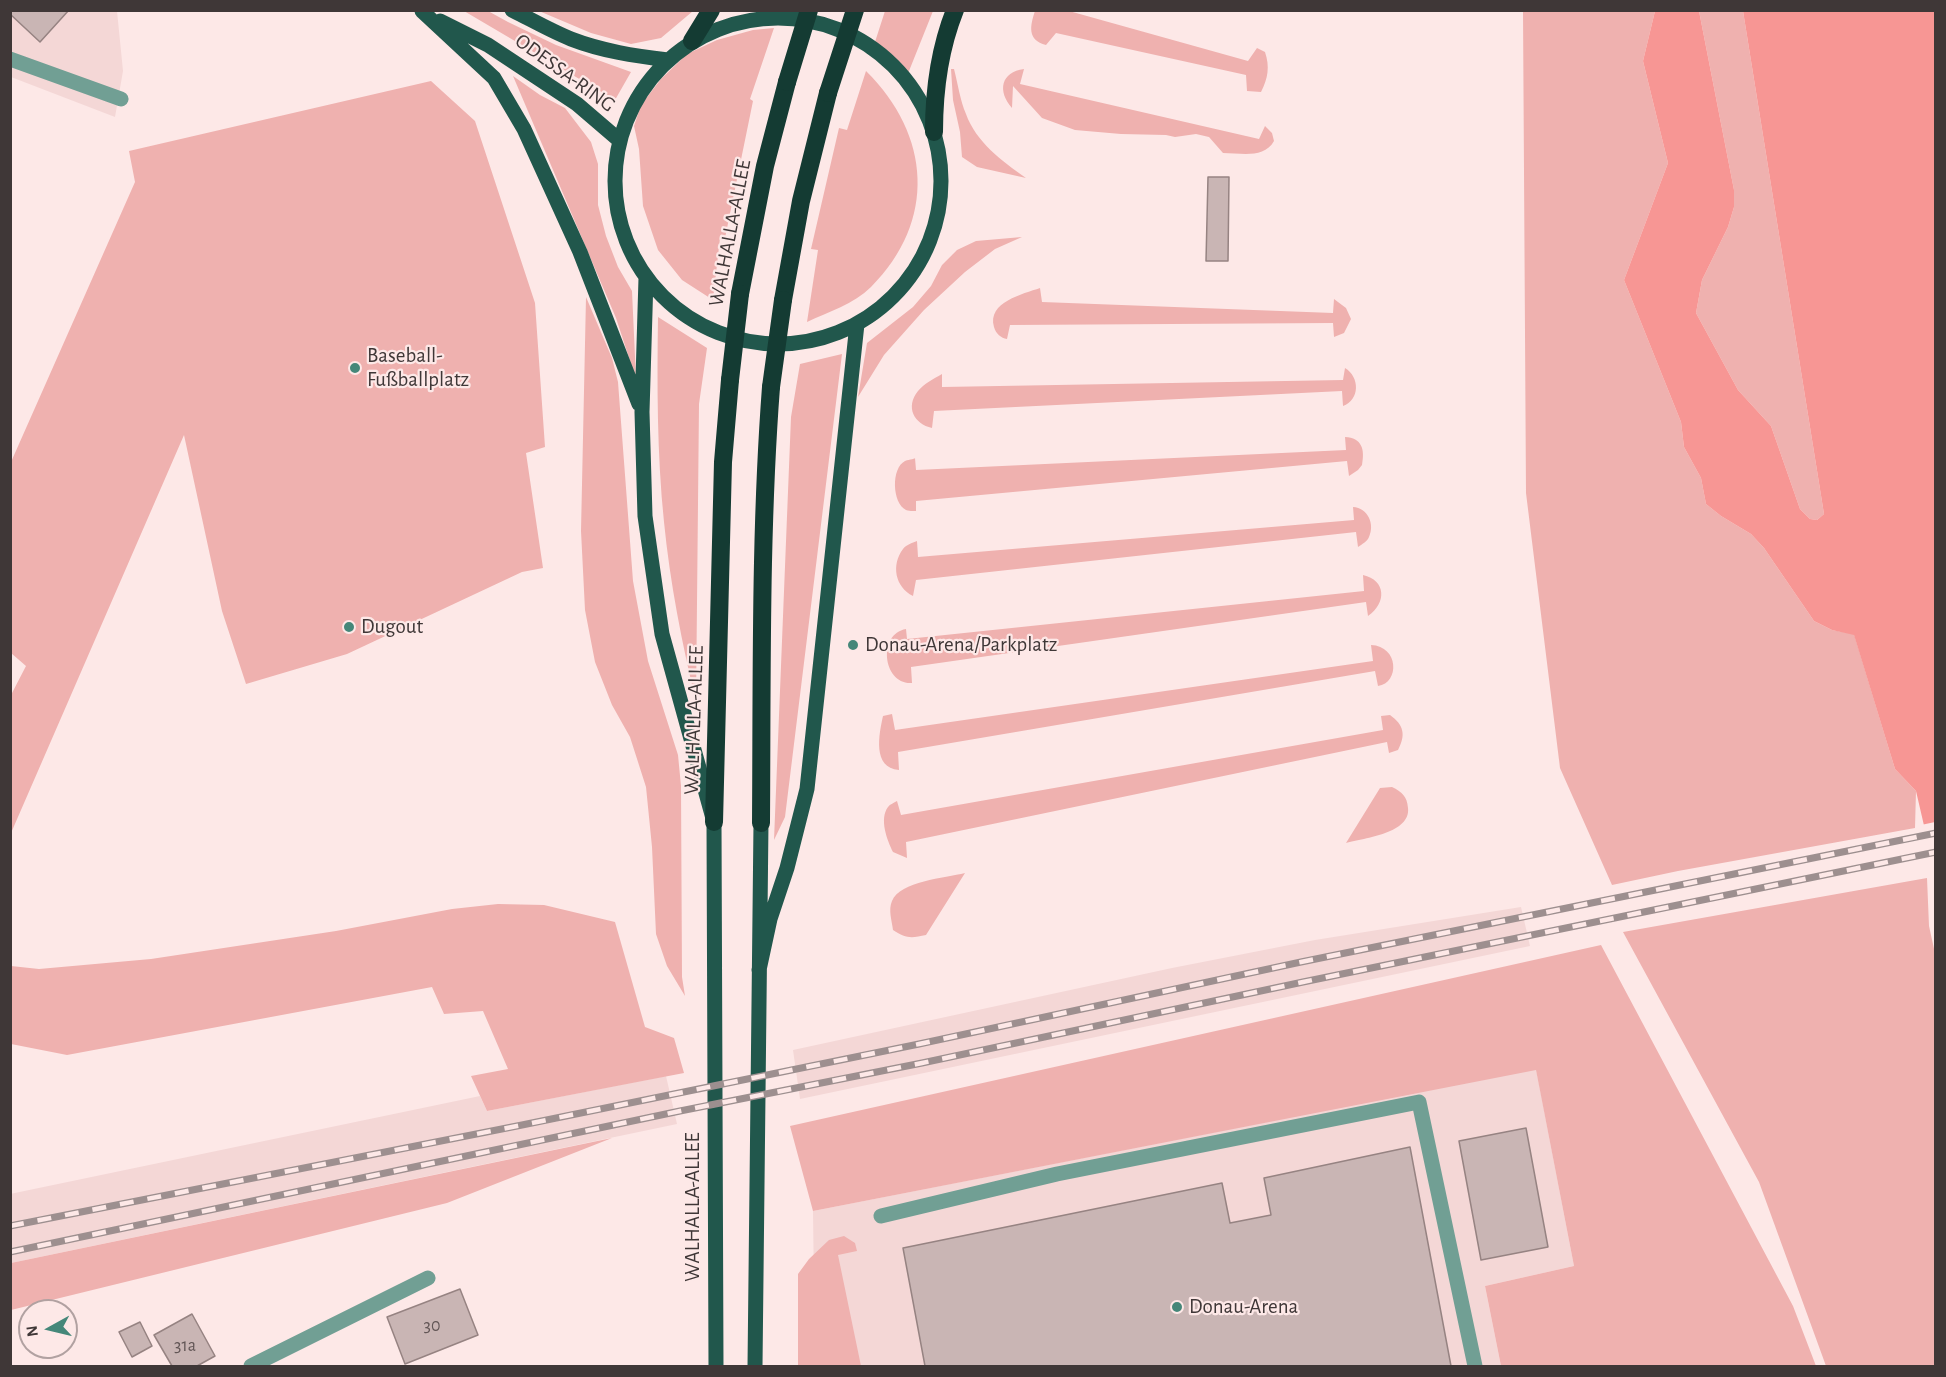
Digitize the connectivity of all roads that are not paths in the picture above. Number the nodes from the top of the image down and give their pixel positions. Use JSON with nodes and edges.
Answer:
{"nodes":[{"id":1,"x":512,"y":10,"type":"edge"},
{"id":2,"x":711,"y":10,"type":"edge"},
{"id":3,"x":809,"y":10,"type":"edge"},
{"id":4,"x":855,"y":10,"type":"edge"},
{"id":5,"x":955,"y":10,"type":"edge"},
{"id":6,"x":421,"y":11,"type":"edge"},
{"id":7,"x":692,"y":41,"type":"junction"},
{"id":8,"x":10,"y":59,"type":"edge"},
{"id":9,"x":668,"y":60,"type":"junction"},
{"id":10,"x":121,"y":99,"type":"dead end"},
{"id":11,"x":934,"y":132,"type":"junction"},
{"id":12,"x":619,"y":140,"type":"junction"},
{"id":13,"x":646,"y":278,"type":"junction"},
{"id":14,"x":857,"y":324,"type":"junction"},
{"id":15,"x":642,"y":412,"type":"junction"},
{"id":16,"x":714,"y":822,"type":"junction"},
{"id":17,"x":760,"y":823,"type":"joint"},
{"id":18,"x":759,"y":970,"type":"junction"},
{"id":19,"x":881,"y":1216,"type":"dead end"},
{"id":20,"x":428,"y":1278,"type":"dead end"},
{"id":21,"x":252,"y":1366,"type":"edge"},
{"id":22,"x":716,"y":1366,"type":"edge"},
{"id":23,"x":755,"y":1366,"type":"edge"},
{"id":24,"x":1475,"y":1366,"type":"edge"}],
"edges":[{"from":1,"to":9,"type":"main road","name":"ODESSA-RING"},
{"from":2,"to":7,"type":"highway"},
{"from":3,"to":16,"type":"highway","name":"WALHALLA-ALLEE","bridge":true},
{"from":4,"to":17,"type":"highway","bridge":true},
{"from":5,"to":11,"type":"highway"},
{"from":6,"to":12,"type":"main road","name":"ODESSA-RING"},
{"from":6,"to":15,"type":"main road"},
{"from":7,"to":9,"type":"main road"},
{"from":7,"to":11,"type":"main road"},
{"from":8,"to":10,"type":"street"},
{"from":9,"to":12,"type":"main road"},
{"from":11,"to":14,"type":"main road"},
{"from":12,"to":13,"type":"main road"},
{"from":13,"to":14,"type":"main road"},
{"from":13,"to":15,"type":"main road"},
{"from":14,"to":18,"type":"main road"},
{"from":15,"to":16,"type":"main road"},
{"from":16,"to":22,"type":"main road","name":"WALHALLA-ALLEE"},
{"from":17,"to":18,"type":"main road"},
{"from":18,"to":23,"type":"main road"},
{"from":19,"to":24,"type":"street"},
{"from":20,"to":21,"type":"street"}]}
